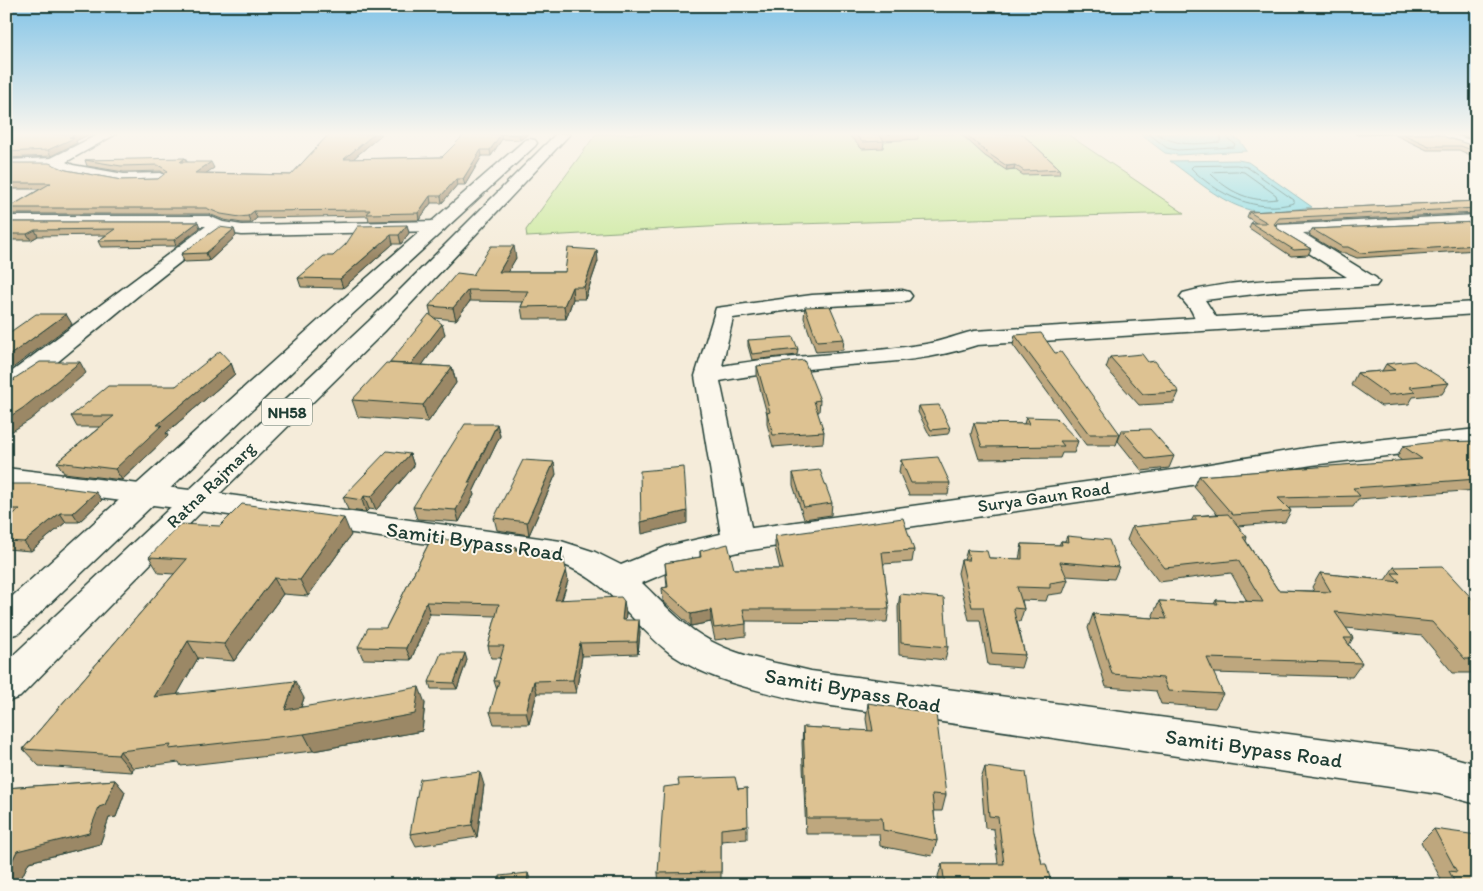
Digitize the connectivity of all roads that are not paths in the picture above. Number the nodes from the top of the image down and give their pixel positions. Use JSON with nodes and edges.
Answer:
{"nodes":[{"id":1,"x":105,"y":176,"type":"edge"},
{"id":2,"x":494,"y":176,"type":"edge"},
{"id":3,"x":523,"y":176,"type":"edge"},
{"id":4,"x":161,"y":178,"type":"edge"},
{"id":5,"x":1477,"y":220,"type":"edge"},
{"id":6,"x":6,"y":221,"type":"edge"},
{"id":7,"x":218,"y":226,"type":"junction"},
{"id":8,"x":438,"y":226,"type":"junction"},
{"id":9,"x":902,"y":296,"type":"dead end"},
{"id":10,"x":1477,"y":308,"type":"edge"},
{"id":11,"x":1208,"y":323,"type":"junction"},
{"id":12,"x":707,"y":376,"type":"junction"},
{"id":13,"x":6,"y":387,"type":"edge"},
{"id":14,"x":1477,"y":437,"type":"edge"},
{"id":15,"x":6,"y":477,"type":"edge"},
{"id":16,"x":147,"y":492,"type":"junction"},
{"id":17,"x":196,"y":499,"type":"junction"},
{"id":18,"x":738,"y":541,"type":"junction"},
{"id":19,"x":617,"y":580,"type":"junction"},
{"id":20,"x":6,"y":623,"type":"edge"},
{"id":21,"x":6,"y":686,"type":"edge"},
{"id":22,"x":1477,"y":784,"type":"edge"}],
"edges":[{"from":1,"to":4,"type":"main road"},
{"from":2,"to":8,"type":"main road","name":"Ratna Rajmarg","number":"NH58"},
{"from":3,"to":17,"type":"main road","name":"Ratna Rajmarg","number":"NH58"},
{"from":5,"to":11,"type":"main road"},
{"from":6,"to":7,"type":"main road"},
{"from":7,"to":8,"type":"main road"},
{"from":7,"to":13,"type":"main road"},
{"from":8,"to":16,"type":"main road","name":"Ratna Rajmarg","number":"NH58"},
{"from":9,"to":12,"type":"main road"},
{"from":10,"to":11,"type":"main road"},
{"from":11,"to":12,"type":"main road"},
{"from":12,"to":18,"type":"main road"},
{"from":14,"to":18,"type":"main road","name":"Surya Gaun Road"},
{"from":15,"to":16,"type":"main road","name":"Samiti Bypass Road"},
{"from":16,"to":17,"type":"main road","name":"Samiti Bypass Road"},
{"from":16,"to":20,"type":"main road","name":"Ratna Rajmarg","number":"NH58"},
{"from":17,"to":19,"type":"main road","name":"Samiti Bypass Road"},
{"from":17,"to":21,"type":"main road","name":"Ratna Rajmarg","number":"NH58"},
{"from":18,"to":19,"type":"main road","name":"Surya Gaun Road"},
{"from":19,"to":22,"type":"main road","name":"Samiti Bypass Road"}]}
